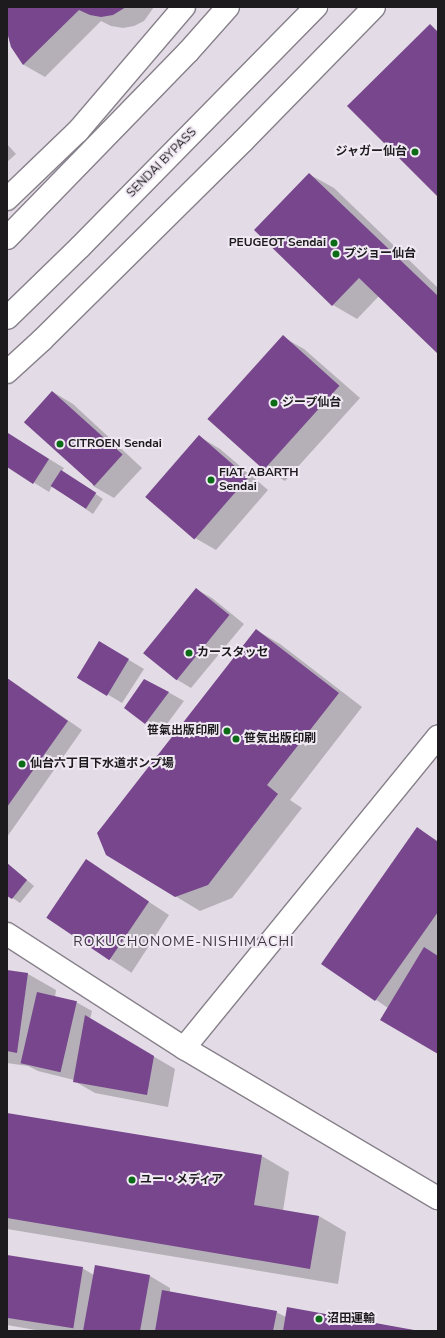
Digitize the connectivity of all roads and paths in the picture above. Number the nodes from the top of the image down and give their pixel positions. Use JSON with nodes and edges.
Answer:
{"nodes":[{"id":1,"x":184,"y":7,"type":"edge"},
{"id":2,"x":228,"y":7,"type":"edge"},
{"id":3,"x":316,"y":7,"type":"edge"},
{"id":4,"x":374,"y":7,"type":"edge"},
{"id":5,"x":7,"y":199,"type":"edge"},
{"id":6,"x":7,"y":238,"type":"edge"},
{"id":7,"x":7,"y":318,"type":"edge"},
{"id":8,"x":7,"y":372,"type":"edge"},
{"id":9,"x":438,"y":737,"type":"edge"},
{"id":10,"x":7,"y":934,"type":"edge"},
{"id":11,"x":184,"y":1048,"type":"junction"},
{"id":12,"x":438,"y":1198,"type":"edge"}],
"edges":[{"from":1,"to":5,"type":"main road"},
{"from":2,"to":6,"type":"main road"},
{"from":3,"to":7,"type":"main road","name":"SENDAI BYPASS"},
{"from":4,"to":8,"type":"main road"},
{"from":9,"to":11,"type":"main road"},
{"from":10,"to":11,"type":"main road"},
{"from":11,"to":12,"type":"main road"}]}
